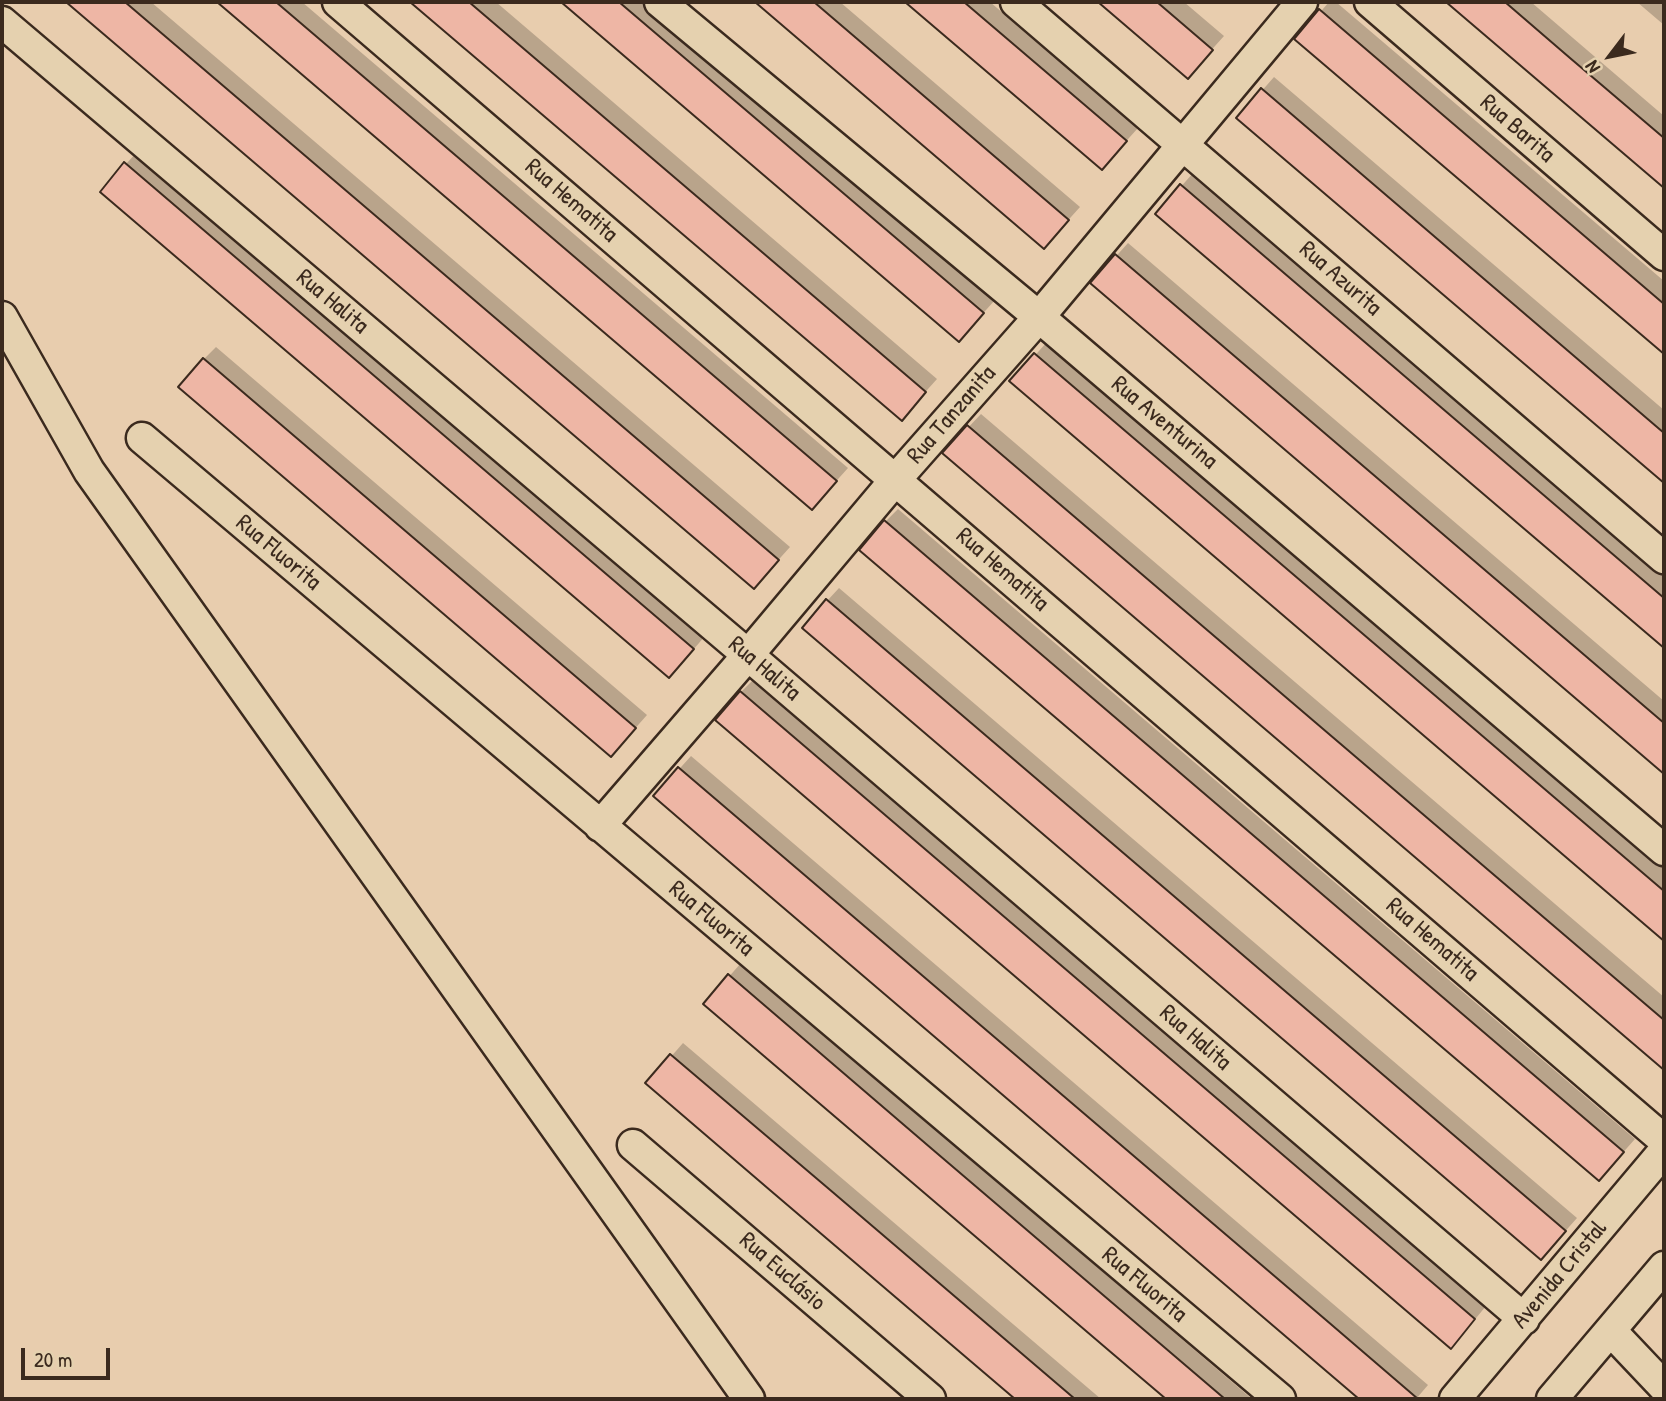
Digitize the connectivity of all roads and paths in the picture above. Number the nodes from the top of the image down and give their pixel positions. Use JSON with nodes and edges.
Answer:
{"nodes":[{"id":1,"x":338,"y":2,"type":"edge"},
{"id":2,"x":660,"y":2,"type":"edge"},
{"id":3,"x":1016,"y":2,"type":"edge"},
{"id":4,"x":1302,"y":2,"type":"edge"},
{"id":5,"x":1370,"y":2,"type":"edge"},
{"id":6,"x":2,"y":22,"type":"edge"},
{"id":7,"x":1183,"y":144,"type":"junction"},
{"id":8,"x":1664,"y":255,"type":"edge"},
{"id":9,"x":2,"y":317,"type":"edge"},
{"id":10,"x":1039,"y":317,"type":"junction"},
{"id":11,"x":142,"y":438,"type":"dead end"},
{"id":12,"x":896,"y":479,"type":"junction"},
{"id":13,"x":1664,"y":558,"type":"edge"},
{"id":14,"x":748,"y":655,"type":"junction"},
{"id":15,"x":600,"y":826,"type":"junction"},
{"id":16,"x":1664,"y":850,"type":"edge"},
{"id":17,"x":1664,"y":1140,"type":"edge"},
{"id":18,"x":633,"y":1145,"type":"dead end"},
{"id":19,"x":1664,"y":1151,"type":"edge"},
{"id":20,"x":1664,"y":1267,"type":"edge"},
{"id":21,"x":1524,"y":1319,"type":"junction"},
{"id":22,"x":1611,"y":1331,"type":"junction"},
{"id":23,"x":1664,"y":1387,"type":"edge"},
{"id":24,"x":749,"y":1399,"type":"edge"},
{"id":25,"x":930,"y":1399,"type":"edge"},
{"id":26,"x":1280,"y":1399,"type":"edge"},
{"id":27,"x":1455,"y":1399,"type":"edge"},
{"id":28,"x":1552,"y":1399,"type":"edge"}],
"edges":[{"from":1,"to":12,"type":"street","name":"Rua Hematita"},
{"from":2,"to":10,"type":"street","name":"Rua Aventurina"},
{"from":3,"to":7,"type":"street","name":"Rua Azurita"},
{"from":4,"to":7,"type":"street","name":"Rua Tanzanita"},
{"from":5,"to":8,"type":"street","name":"Rua Barita"},
{"from":6,"to":14,"type":"street","name":"Rua Halita"},
{"from":7,"to":10,"type":"street","name":"Rua Tanzanita"},
{"from":7,"to":13,"type":"street","name":"Rua Azurita"},
{"from":9,"to":24,"type":"street"},
{"from":10,"to":12,"type":"street","name":"Rua Tanzanita"},
{"from":10,"to":16,"type":"street","name":"Rua Aventurina"},
{"from":11,"to":15,"type":"street","name":"Rua Fluorita"},
{"from":12,"to":14,"type":"street","name":"Rua Tanzanita"},
{"from":12,"to":17,"type":"street","name":"Rua Hematita"},
{"from":14,"to":15,"type":"street","name":"Rua Tanzanita"},
{"from":14,"to":21,"type":"street","name":"Rua Halita"},
{"from":15,"to":26,"type":"street","name":"Rua Fluorita"},
{"from":18,"to":25,"type":"street","name":"Rua Euclásio"},
{"from":19,"to":21,"type":"street","name":"Avenida Cristal"},
{"from":20,"to":22,"type":"street"},
{"from":21,"to":27,"type":"street","name":"Avenida Cristal"},
{"from":22,"to":23,"type":"street"},
{"from":22,"to":28,"type":"street"}]}
